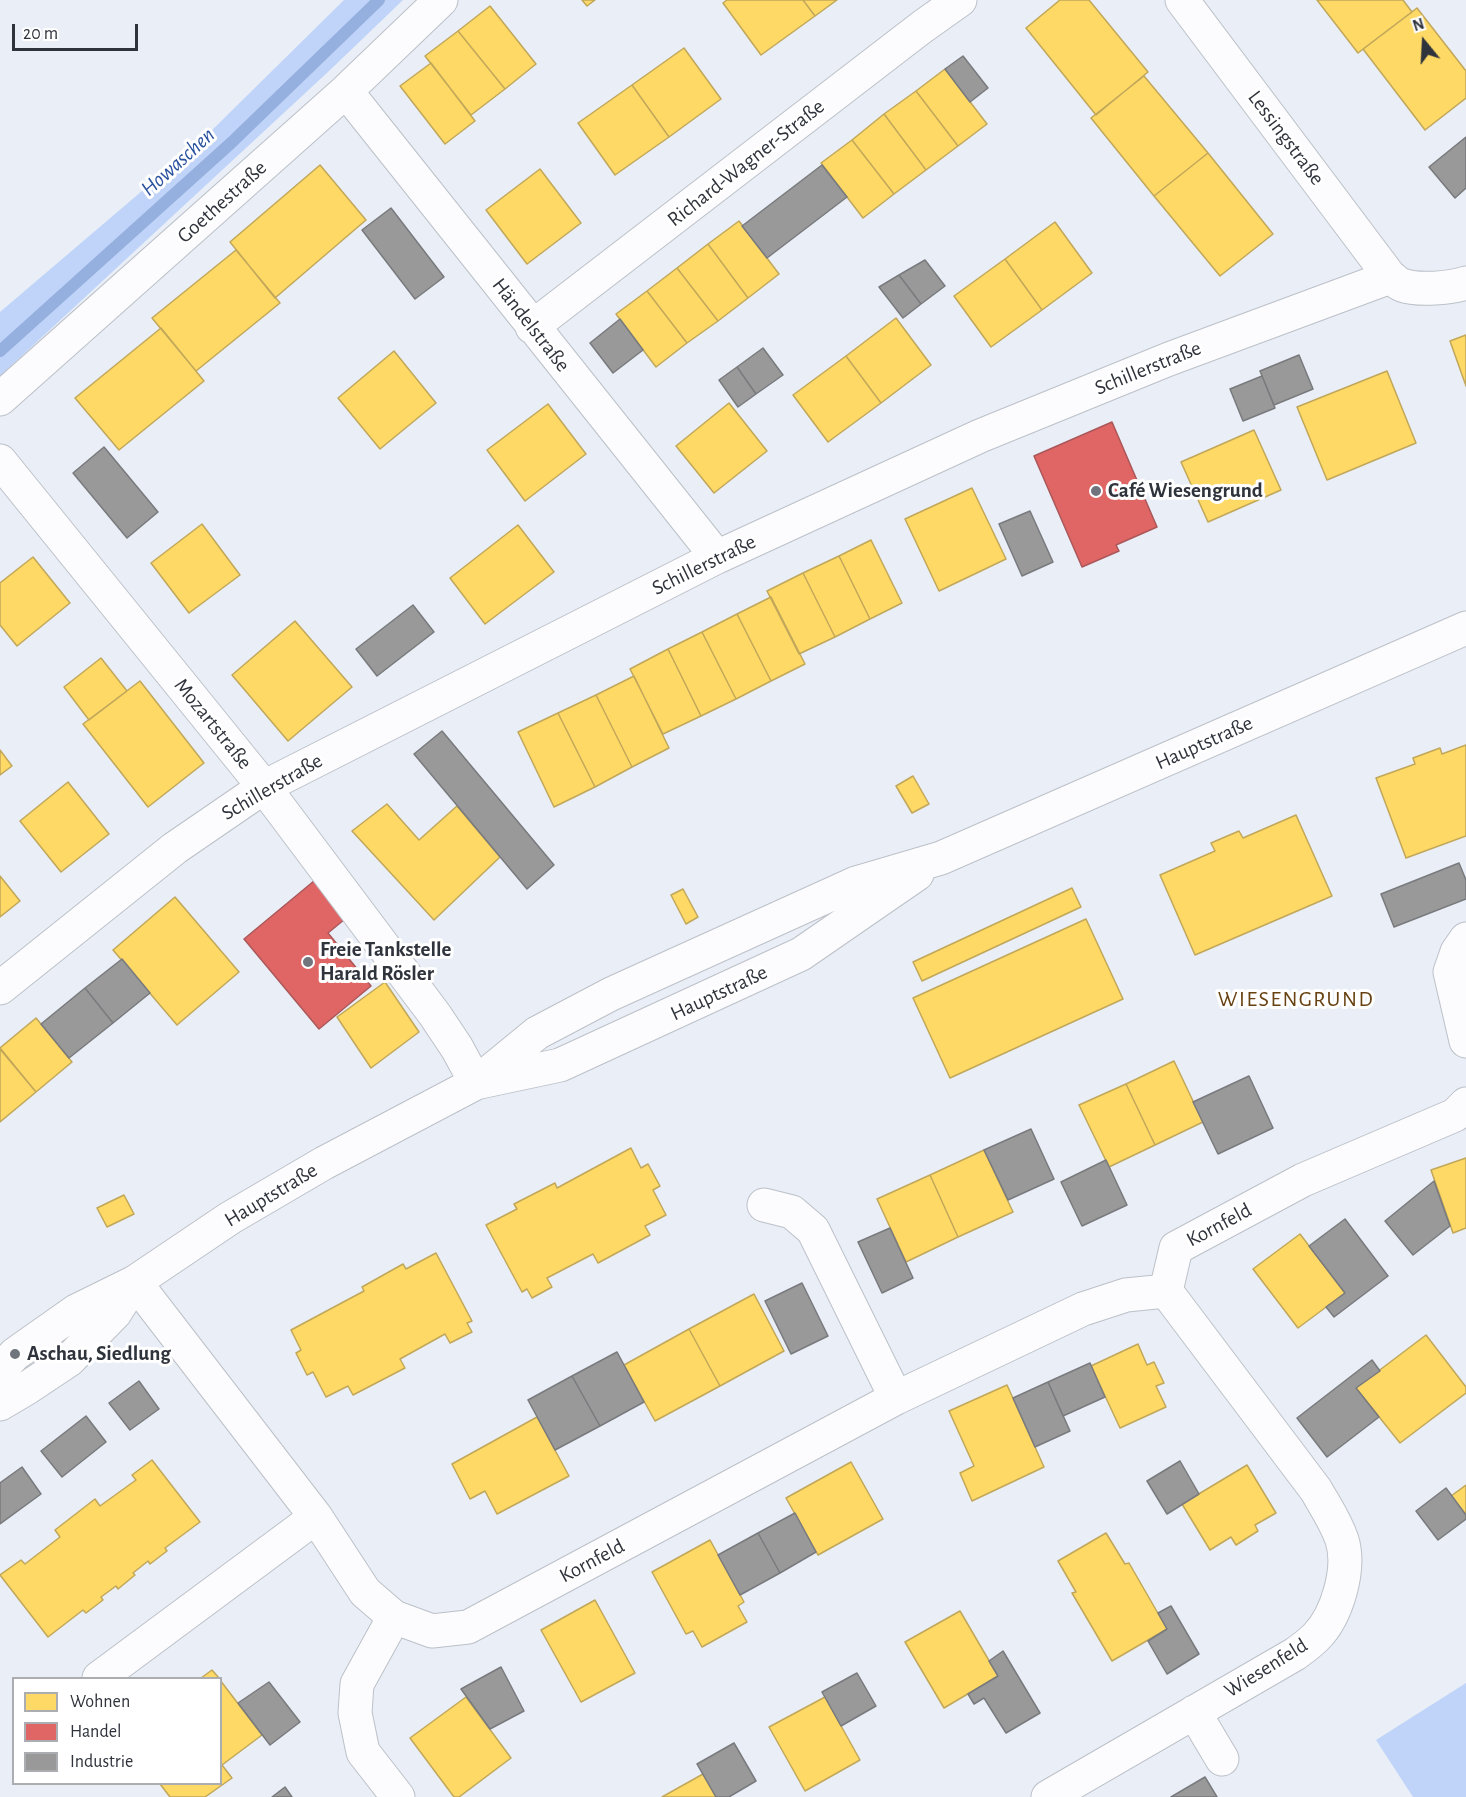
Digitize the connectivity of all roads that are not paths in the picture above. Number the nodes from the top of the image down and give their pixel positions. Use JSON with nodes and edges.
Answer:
{"nodes":[{"id":1,"x":441,"y":0,"type":"edge"},
{"id":2,"x":960,"y":0,"type":"edge"},
{"id":3,"x":1182,"y":0,"type":"edge"},
{"id":4,"x":346,"y":92,"type":"junction"},
{"id":5,"x":1390,"y":277,"type":"junction"},
{"id":6,"x":1466,"y":283,"type":"edge"},
{"id":7,"x":532,"y":327,"type":"junction"},
{"id":8,"x":0,"y":399,"type":"edge"},
{"id":9,"x":0,"y":461,"type":"edge"},
{"id":10,"x":717,"y":558,"type":"junction"},
{"id":11,"x":1466,"y":628,"type":"edge"},
{"id":12,"x":264,"y":787,"type":"junction"},
{"id":13,"x":941,"y":858,"type":"junction"},
{"id":14,"x":1466,"y":939,"type":"edge"},
{"id":15,"x":0,"y":988,"type":"edge"},
{"id":16,"x":1466,"y":1041,"type":"edge"},
{"id":17,"x":476,"y":1083,"type":"junction"},
{"id":18,"x":1466,"y":1104,"type":"edge"},
{"id":19,"x":764,"y":1205,"type":"dead end"},
{"id":20,"x":135,"y":1282,"type":"junction"},
{"id":21,"x":1166,"y":1290,"type":"junction"},
{"id":22,"x":0,"y":1370,"type":"edge"},
{"id":23,"x":896,"y":1398,"type":"junction"},
{"id":24,"x":0,"y":1404,"type":"edge"},
{"id":25,"x":316,"y":1517,"type":"junction"},
{"id":26,"x":394,"y":1617,"type":"junction"},
{"id":27,"x":100,"y":1677,"type":"edge"},
{"id":28,"x":1194,"y":1712,"type":"junction"},
{"id":29,"x":1222,"y":1759,"type":"dead end"},
{"id":30,"x":398,"y":1797,"type":"edge"},
{"id":31,"x":1048,"y":1797,"type":"edge"}],
"edges":[{"from":1,"to":4,"type":"street","name":"Goethestraße"},
{"from":2,"to":7,"type":"street","name":"Richard-Wagner-Straße"},
{"from":3,"to":5,"type":"street","name":"Lessingstraße"},
{"from":4,"to":7,"type":"street","name":"Händelstraße"},
{"from":4,"to":8,"type":"street","name":"Goethestraße"},
{"from":5,"to":6,"type":"street"},
{"from":5,"to":10,"type":"street","name":"Schillerstraße"},
{"from":7,"to":10,"type":"street","name":"Händelstraße"},
{"from":9,"to":12,"type":"street","name":"Mozartstraße"},
{"from":10,"to":12,"type":"street","name":"Schillerstraße"},
{"from":11,"to":13,"type":"street","name":"Hauptstraße"},
{"from":12,"to":15,"type":"street","name":"Schillerstraße"},
{"from":12,"to":17,"type":"street","name":"Mozartstraße"},
{"from":13,"to":17,"type":"street","name":"Hauptstraße"},
{"from":13,"to":17,"type":"street","name":"Hauptstraße"},
{"from":14,"to":16,"type":"street"},
{"from":17,"to":20,"type":"street","name":"Hauptstraße"},
{"from":18,"to":21,"type":"street","name":"Kornfeld"},
{"from":19,"to":23,"type":"street"},
{"from":20,"to":22,"type":"street","name":"Hauptstraße"},
{"from":20,"to":24,"type":"street","name":"Hauptstraße"},
{"from":20,"to":25,"type":"street","name":"Kornfeld"},
{"from":21,"to":23,"type":"street","name":"Kornfeld"},
{"from":21,"to":28,"type":"street","name":"Wiesenfeld"},
{"from":23,"to":26,"type":"street","name":"Kornfeld"},
{"from":25,"to":26,"type":"street","name":"Kornfeld"},
{"from":25,"to":27,"type":"street"},
{"from":26,"to":30,"type":"street"},
{"from":28,"to":29,"type":"street"},
{"from":28,"to":31,"type":"street","name":"Wiesenfeld"}]}
